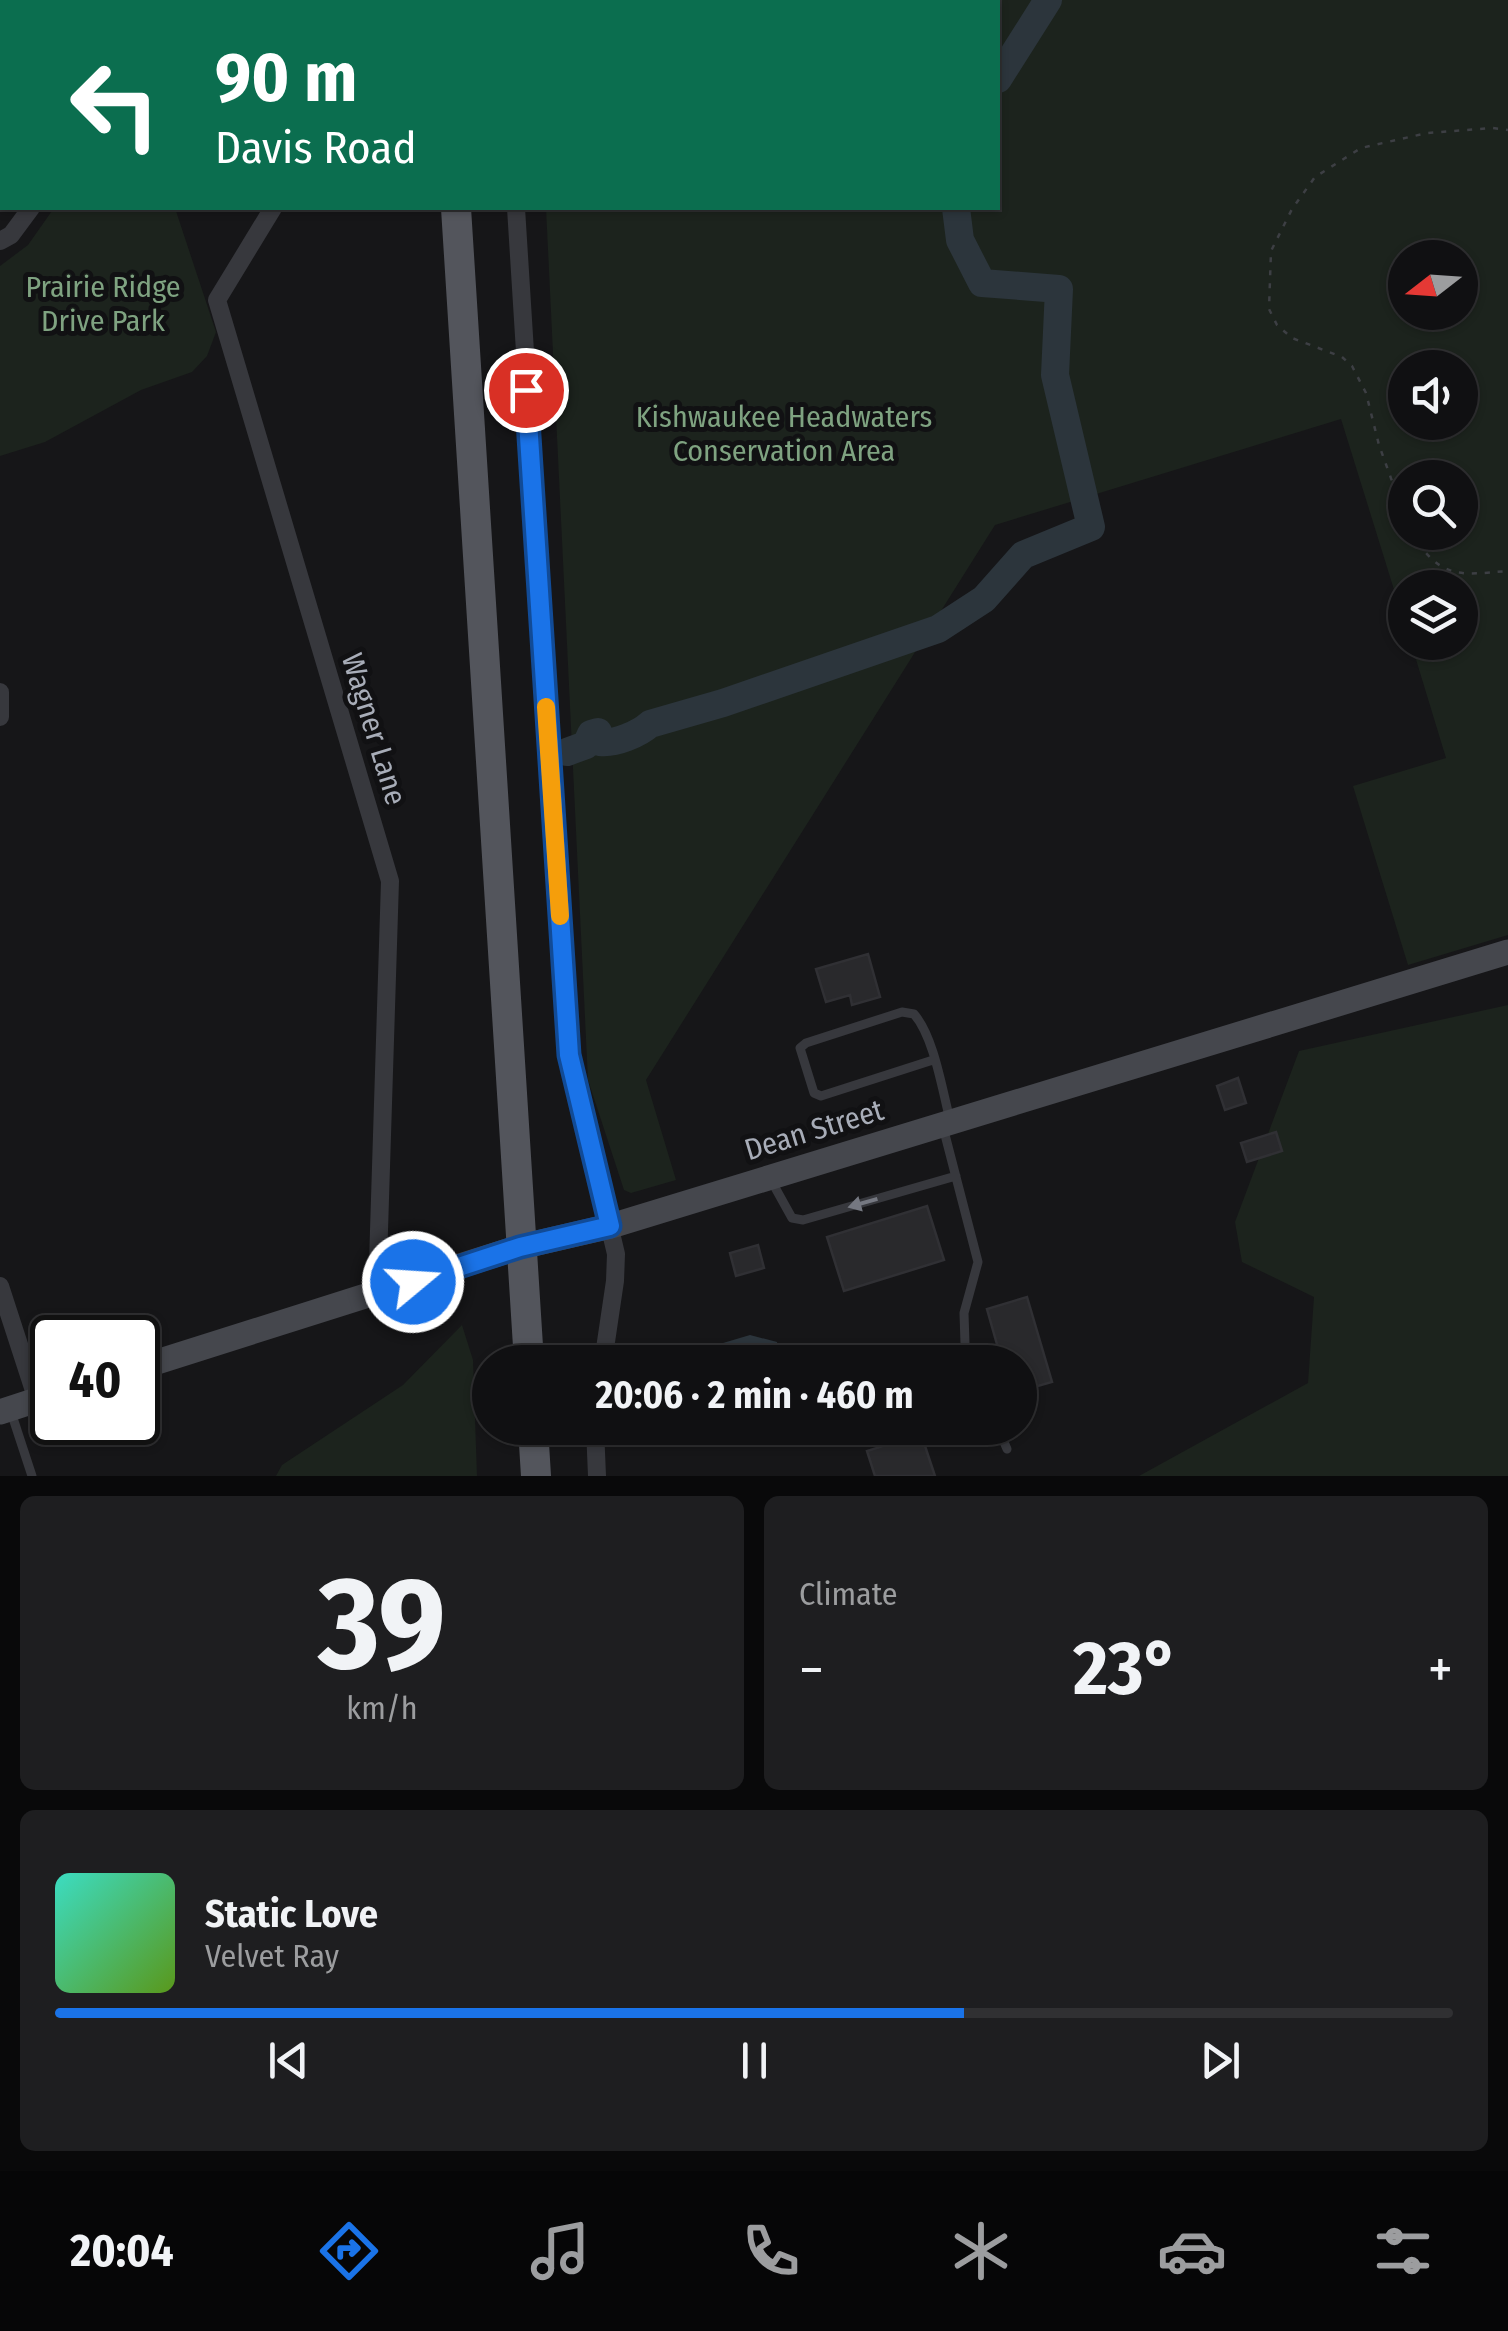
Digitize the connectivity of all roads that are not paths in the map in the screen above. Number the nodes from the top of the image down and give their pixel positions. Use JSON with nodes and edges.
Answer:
{"nodes":[{"id":1,"x":30,"y":210,"type":"edge"},
{"id":2,"x":273,"y":210,"type":"edge"},
{"id":3,"x":456,"y":210,"type":"edge"},
{"id":4,"x":516,"y":210,"type":"edge"},
{"id":5,"x":0,"y":241,"type":"edge"},
{"id":6,"x":0,"y":692,"type":"edge"},
{"id":7,"x":0,"y":717,"type":"edge"},
{"id":8,"x":1508,"y":952,"type":"edge"},
{"id":9,"x":933,"y":1060,"type":"junction"},
{"id":10,"x":947,"y":1124,"type":"junction"},
{"id":11,"x":956,"y":1176,"type":"junction"},
{"id":12,"x":771,"y":1178,"type":"junction"},
{"id":13,"x":610,"y":1226,"type":"junction"},
{"id":14,"x":520,"y":1247,"type":"junction"},
{"id":15,"x":0,"y":1286,"type":"edge"},
{"id":16,"x":377,"y":1294,"type":"junction"},
{"id":17,"x":527,"y":1345,"type":"edge"},
{"id":18,"x":606,"y":1345,"type":"edge"},
{"id":19,"x":965,"y":1345,"type":"edge"},
{"id":20,"x":30,"y":1360,"type":"edge"},
{"id":21,"x":160,"y":1361,"type":"edge"},
{"id":22,"x":30,"y":1402,"type":"edge"},
{"id":23,"x":5,"y":1410,"type":"edge"},
{"id":24,"x":534,"y":1445,"type":"edge"},
{"id":25,"x":595,"y":1445,"type":"edge"},
{"id":26,"x":1004,"y":1445,"type":"edge"},
{"id":27,"x":1006,"y":1449,"type":"dead end"},
{"id":28,"x":32,"y":1476,"type":"edge"},
{"id":29,"x":536,"y":1476,"type":"edge"},
{"id":30,"x":596,"y":1476,"type":"edge"}],
"edges":[{"from":1,"to":5,"type":"street"},
{"from":2,"to":16,"type":"street","name":"Wagner Lane"},
{"from":3,"to":14,"type":"main road"},
{"from":4,"to":13,"type":"street"},
{"from":6,"to":7,"type":"street"},
{"from":8,"to":10,"type":"street","name":"Dean Street"},
{"from":9,"to":9,"type":"lane"},
{"from":9,"to":10,"type":"lane"},
{"from":10,"to":11,"type":"lane"},
{"from":10,"to":12,"type":"street","name":"Dean Street"},
{"from":11,"to":12,"type":"lane","one_way":true},
{"from":11,"to":19,"type":"lane"},
{"from":12,"to":13,"type":"street","name":"Dean Street"},
{"from":13,"to":14,"type":"street","name":"Dean Street"},
{"from":13,"to":18,"type":"street"},
{"from":14,"to":16,"type":"street","name":"Dean Street"},
{"from":14,"to":17,"type":"main road"},
{"from":15,"to":20,"type":"street"},
{"from":16,"to":21,"type":"street","name":"Dean Street"},
{"from":22,"to":23,"type":"street"},
{"from":23,"to":28,"type":"lane"},
{"from":24,"to":29,"type":"main road"},
{"from":25,"to":30,"type":"street"},
{"from":26,"to":27,"type":"lane"}]}
